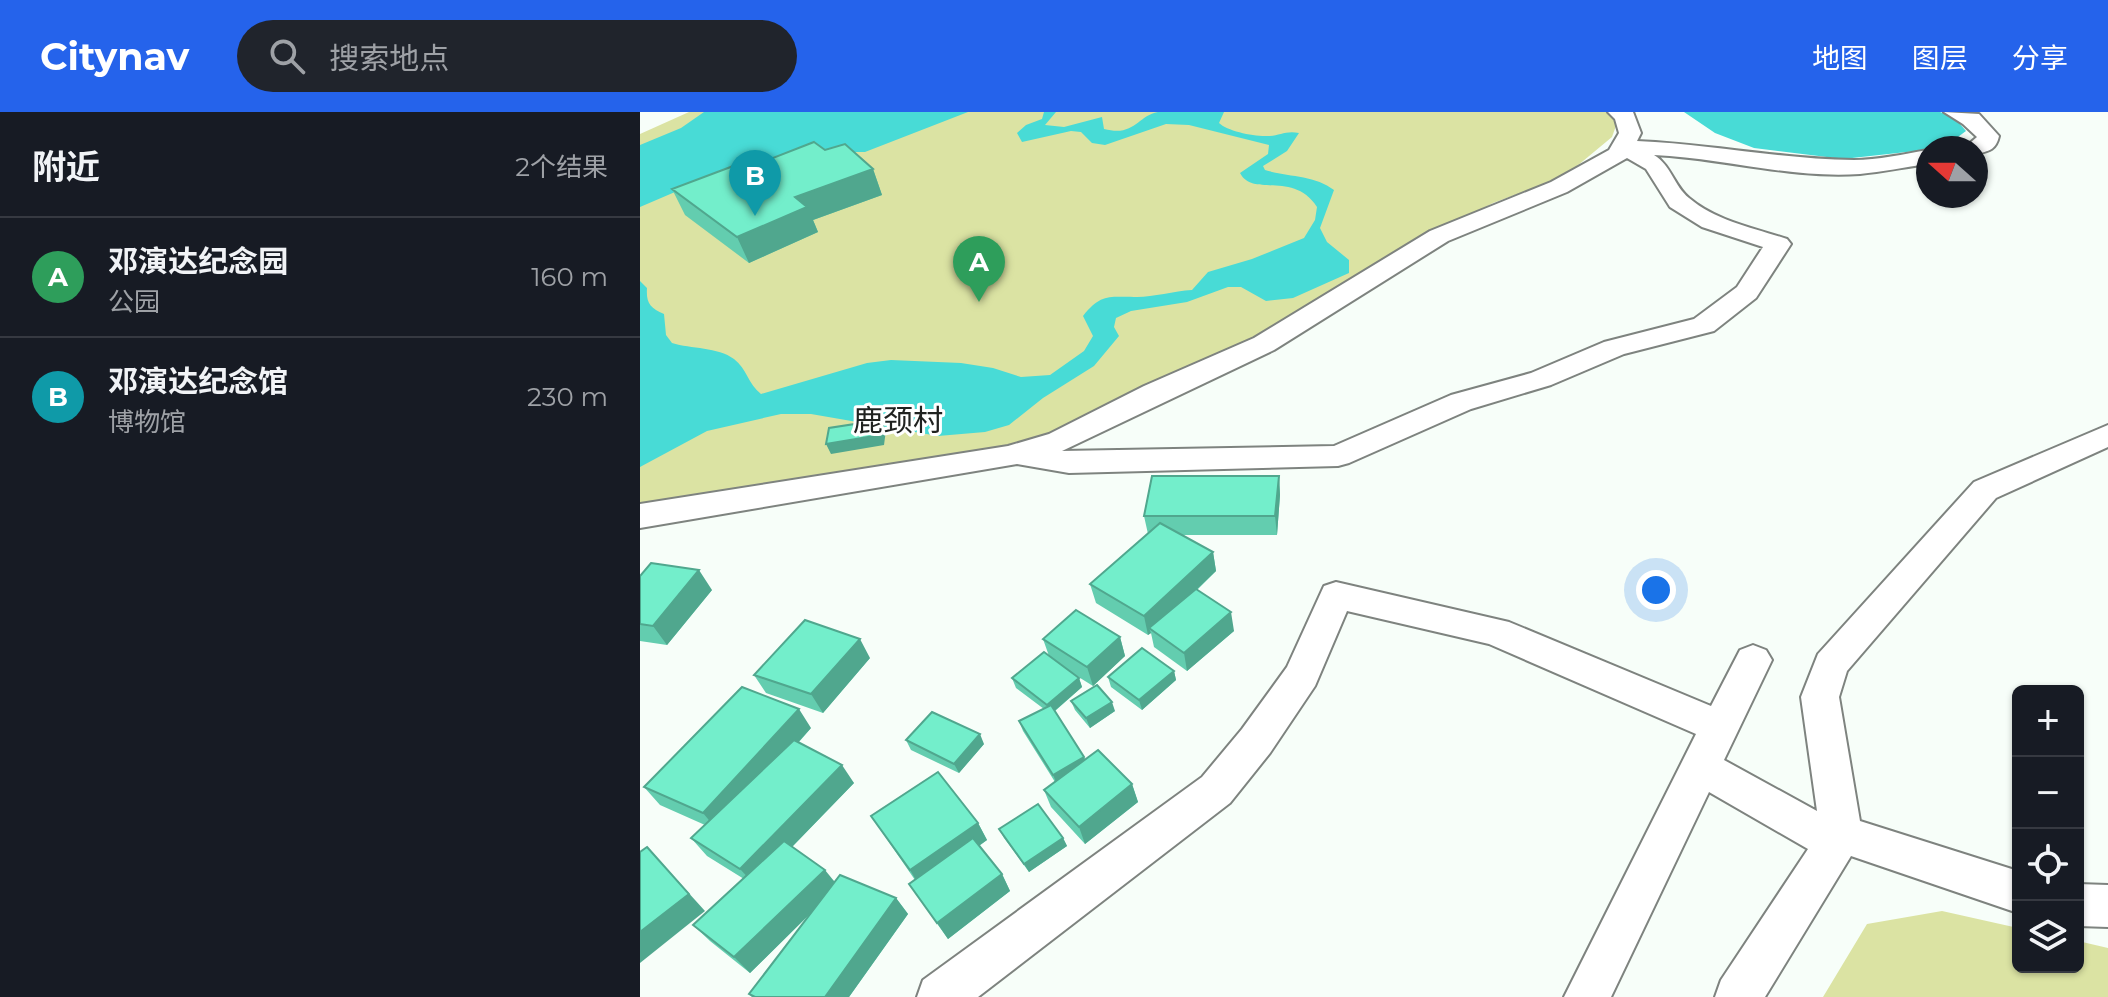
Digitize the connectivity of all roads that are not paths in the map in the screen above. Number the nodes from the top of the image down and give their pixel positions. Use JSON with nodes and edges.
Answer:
{"nodes":[{"id":1,"x":1619,"y":112,"type":"edge"},
{"id":2,"x":1955,"y":112,"type":"edge"},
{"id":3,"x":1988,"y":136,"type":"edge"},
{"id":4,"x":1622,"y":146,"type":"junction"},
{"id":5,"x":1916,"y":159,"type":"edge"},
{"id":6,"x":2108,"y":435,"type":"edge"},
{"id":7,"x":1009,"y":456,"type":"junction"},
{"id":8,"x":640,"y":516,"type":"edge"},
{"id":9,"x":1753,"y":660,"type":"dead end"},
{"id":10,"x":1720,"y":727,"type":"junction"},
{"id":11,"x":1700,"y":767,"type":"junction"},
{"id":12,"x":1838,"y":838,"type":"junction"},
{"id":13,"x":2012,"y":890,"type":"edge"},
{"id":14,"x":2084,"y":905,"type":"edge"},
{"id":15,"x":2108,"y":906,"type":"edge"},
{"id":16,"x":940,"y":997,"type":"edge"},
{"id":17,"x":1587,"y":997,"type":"edge"},
{"id":18,"x":1738,"y":997,"type":"edge"}],
"edges":[{"from":1,"to":4,"type":"street"},
{"from":2,"to":3,"type":"street"},
{"from":4,"to":5,"type":"street"},
{"from":4,"to":7,"type":"street"},
{"from":4,"to":7,"type":"street"},
{"from":6,"to":12,"type":"street"},
{"from":7,"to":8,"type":"street"},
{"from":9,"to":10,"type":"street"},
{"from":10,"to":11,"type":"street"},
{"from":10,"to":16,"type":"street"},
{"from":11,"to":12,"type":"street"},
{"from":11,"to":17,"type":"street"},
{"from":12,"to":13,"type":"street"},
{"from":12,"to":18,"type":"street"},
{"from":14,"to":15,"type":"street"}]}
